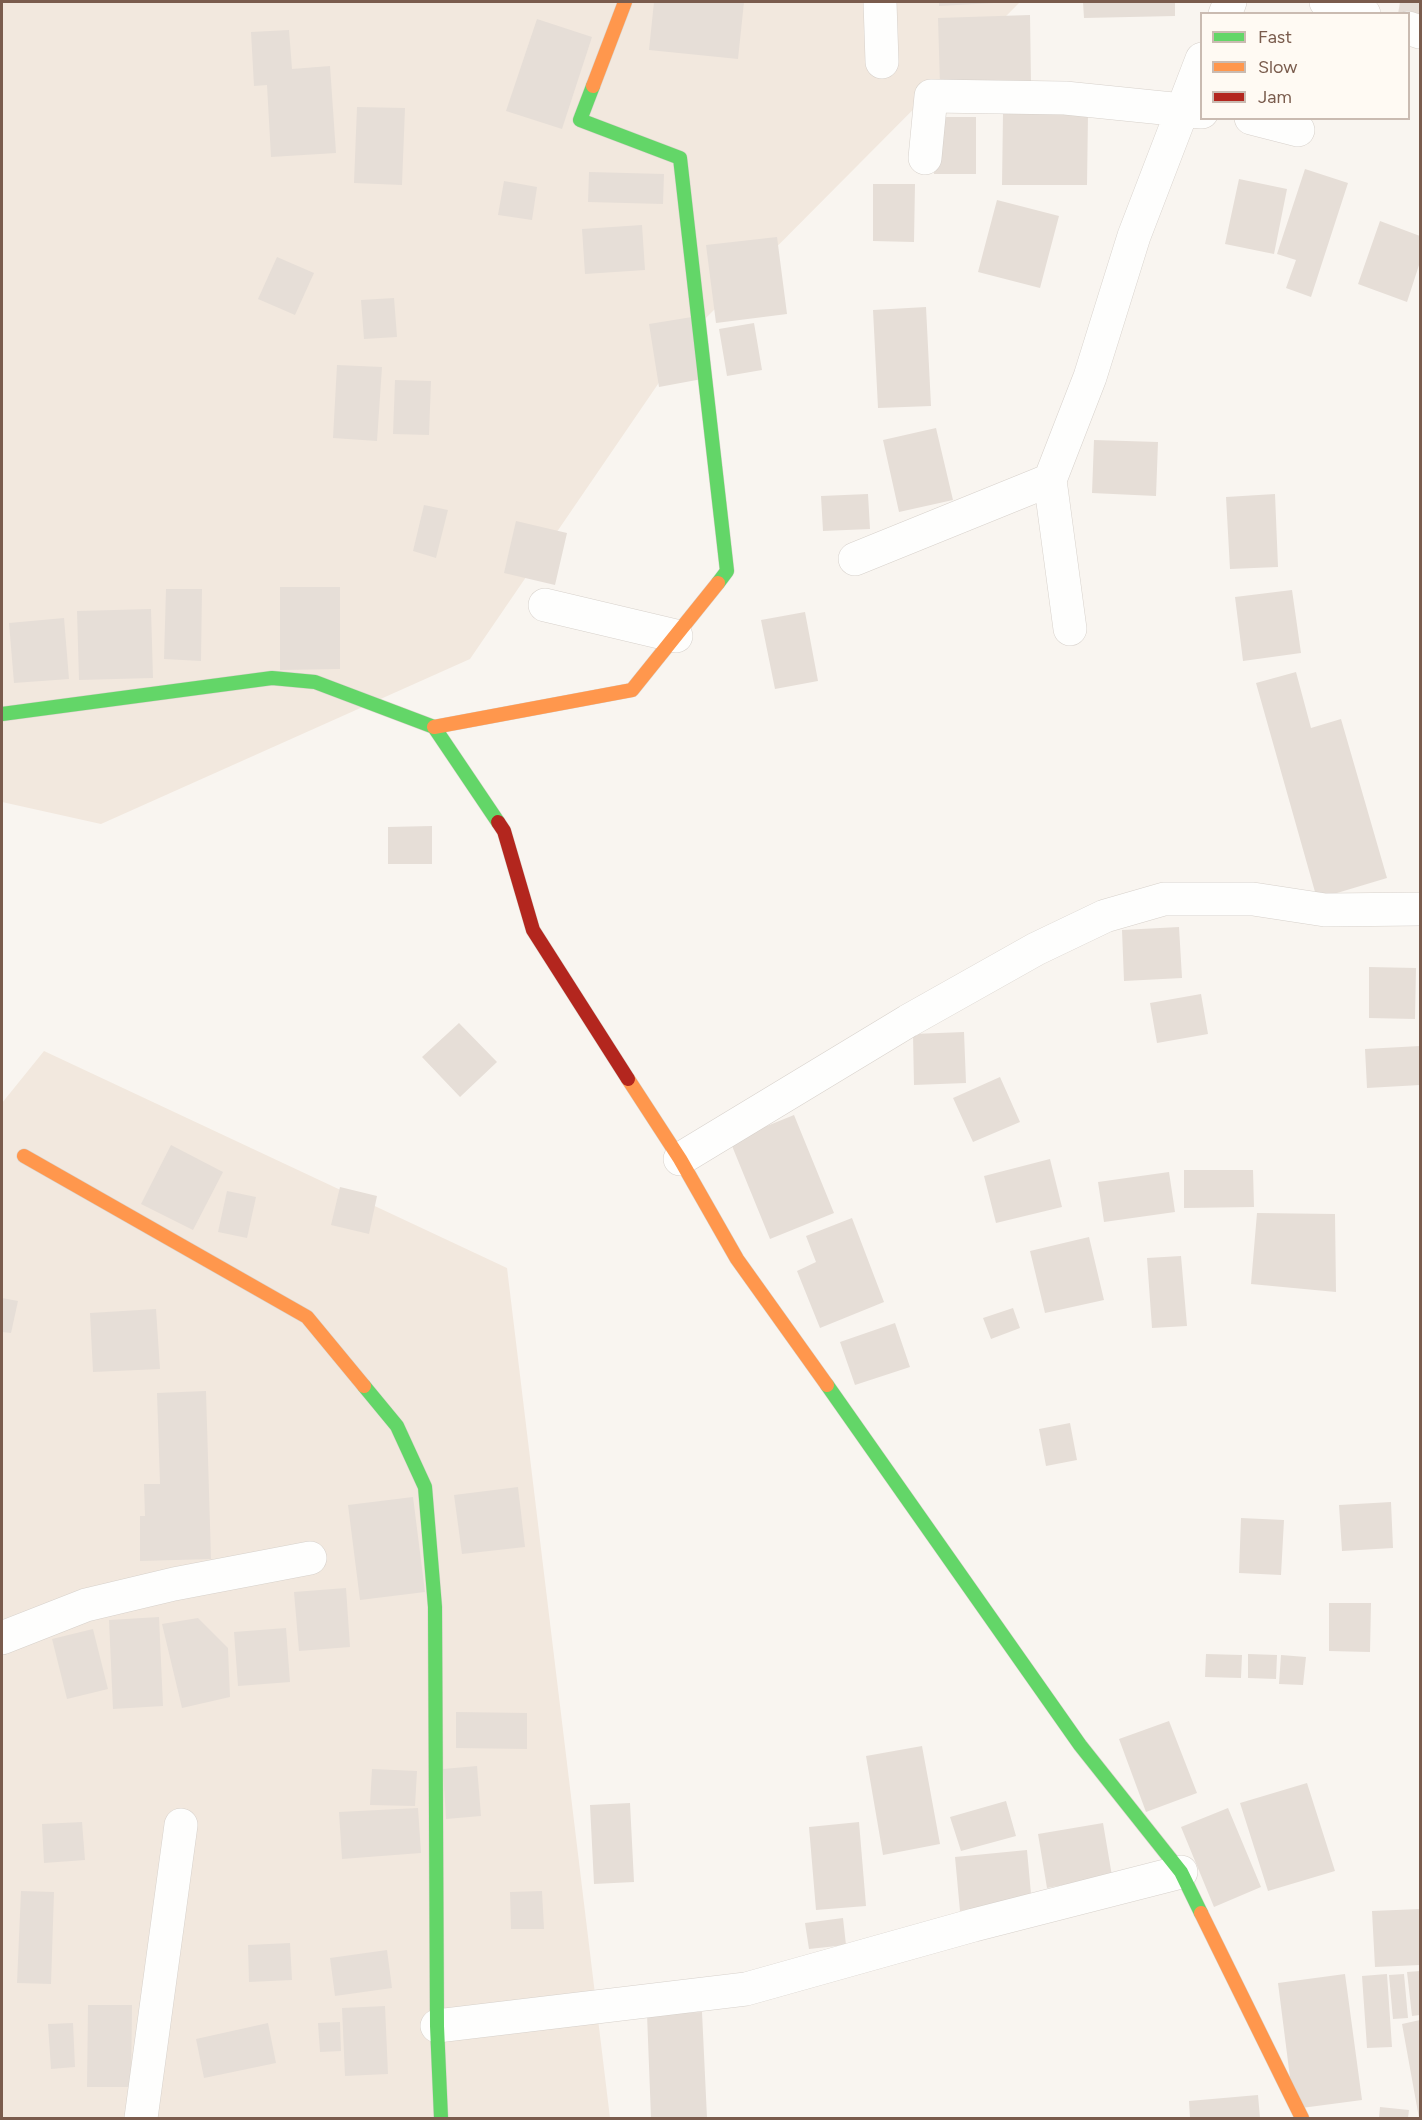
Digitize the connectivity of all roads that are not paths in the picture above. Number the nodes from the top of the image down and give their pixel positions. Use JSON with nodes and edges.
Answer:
{"nodes":[{"id":1,"x":626,"y":2,"type":"edge"},
{"id":2,"x":880,"y":2,"type":"edge"},
{"id":3,"x":1326,"y":2,"type":"edge"},
{"id":4,"x":1358,"y":12,"type":"edge"},
{"id":5,"x":882,"y":62,"type":"dead end"},
{"id":6,"x":1200,"y":68,"type":"edge"},
{"id":7,"x":1191,"y":110,"type":"edge"},
{"id":8,"x":1259,"y":120,"type":"edge"},
{"id":9,"x":1298,"y":130,"type":"dead end"},
{"id":10,"x":925,"y":158,"type":"dead end"},
{"id":11,"x":1050,"y":480,"type":"junction"},
{"id":12,"x":855,"y":559,"type":"dead end"},
{"id":13,"x":545,"y":605,"type":"dead end"},
{"id":14,"x":1070,"y":629,"type":"dead end"},
{"id":15,"x":676,"y":636,"type":"junction"},
{"id":16,"x":2,"y":714,"type":"edge"},
{"id":17,"x":434,"y":728,"type":"junction"},
{"id":18,"x":1420,"y":909,"type":"edge"},
{"id":19,"x":24,"y":1156,"type":"dead end"},
{"id":20,"x":680,"y":1159,"type":"junction"},
{"id":21,"x":310,"y":1558,"type":"dead end"},
{"id":22,"x":2,"y":1638,"type":"edge"},
{"id":23,"x":181,"y":1825,"type":"dead end"},
{"id":24,"x":1181,"y":1872,"type":"junction"},
{"id":25,"x":437,"y":2026,"type":"junction"},
{"id":26,"x":141,"y":2118,"type":"edge"},
{"id":27,"x":441,"y":2118,"type":"edge"},
{"id":28,"x":1302,"y":2118,"type":"edge"}],
"edges":[{"from":1,"to":15,"type":"street"},
{"from":2,"to":5,"type":"street"},
{"from":3,"to":4,"type":"street"},
{"from":6,"to":7,"type":"street"},
{"from":7,"to":10,"type":"street"},
{"from":7,"to":11,"type":"street"},
{"from":8,"to":9,"type":"street"},
{"from":11,"to":12,"type":"street"},
{"from":11,"to":14,"type":"street"},
{"from":13,"to":15,"type":"street"},
{"from":15,"to":17,"type":"street"},
{"from":16,"to":17,"type":"street"},
{"from":17,"to":20,"type":"street"},
{"from":18,"to":20,"type":"street"},
{"from":19,"to":25,"type":"street"},
{"from":20,"to":24,"type":"street"},
{"from":21,"to":22,"type":"street"},
{"from":23,"to":26,"type":"street"},
{"from":24,"to":25,"type":"street"},
{"from":24,"to":28,"type":"street"},
{"from":25,"to":27,"type":"street"}]}
